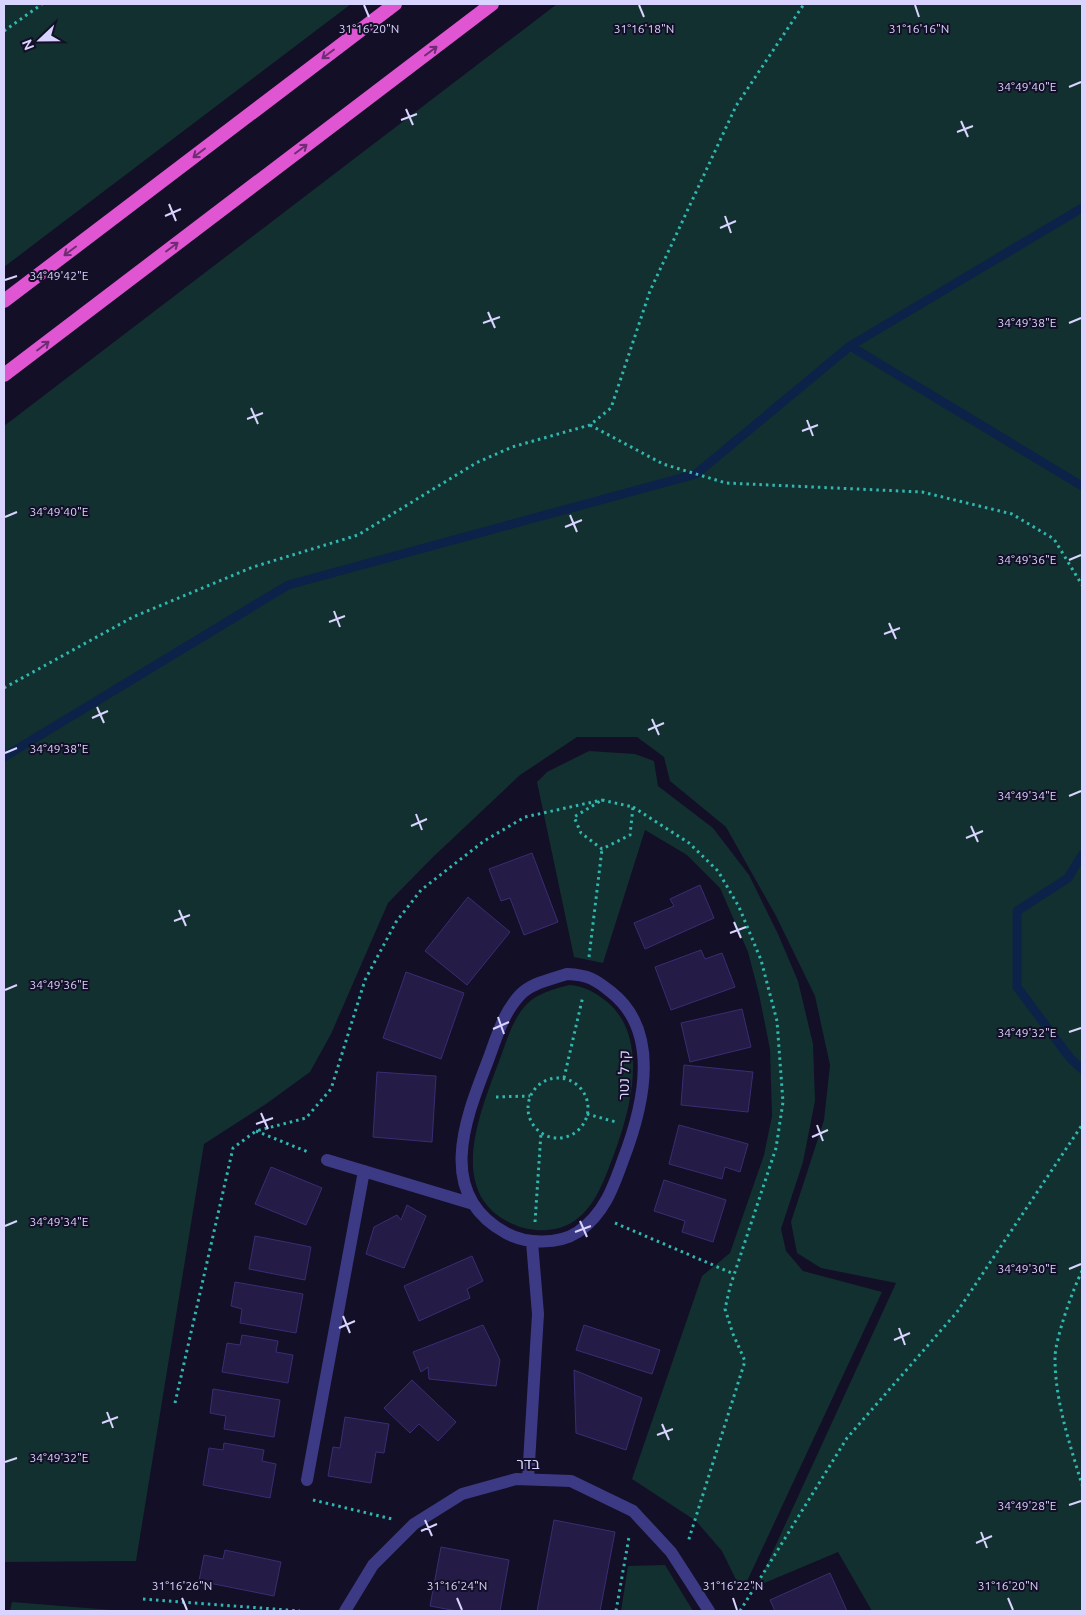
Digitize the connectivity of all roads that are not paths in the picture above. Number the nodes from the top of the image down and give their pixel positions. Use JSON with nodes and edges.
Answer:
{"nodes":[{"id":1,"x":395,"y":4,"type":"edge"},
{"id":2,"x":492,"y":4,"type":"edge"},
{"id":3,"x":4,"y":301,"type":"edge"},
{"id":4,"x":4,"y":375,"type":"edge"},
{"id":5,"x":327,"y":1160,"type":"road end"},
{"id":6,"x":364,"y":1171,"type":"junction"},
{"id":7,"x":470,"y":1203,"type":"junction"},
{"id":8,"x":532,"y":1242,"type":"junction"},
{"id":9,"x":528,"y":1479,"type":"junction"},
{"id":10,"x":307,"y":1480,"type":"road end"},
{"id":11,"x":344,"y":1611,"type":"edge"},
{"id":12,"x":709,"y":1611,"type":"edge"}],
"edges":[{"from":1,"to":3,"type":"highway","one_way":true},
{"from":4,"to":2,"type":"highway","one_way":true},
{"from":5,"to":6,"type":"street"},
{"from":6,"to":7,"type":"street"},
{"from":6,"to":10,"type":"street"},
{"from":7,"to":8,"type":"street","name":"קרל נטר"},
{"from":7,"to":8,"type":"street","name":"קרל נטר"},
{"from":8,"to":9,"type":"street"},
{"from":9,"to":11,"type":"street","name":"בדר"},
{"from":9,"to":12,"type":"street","name":"בדר"}]}
